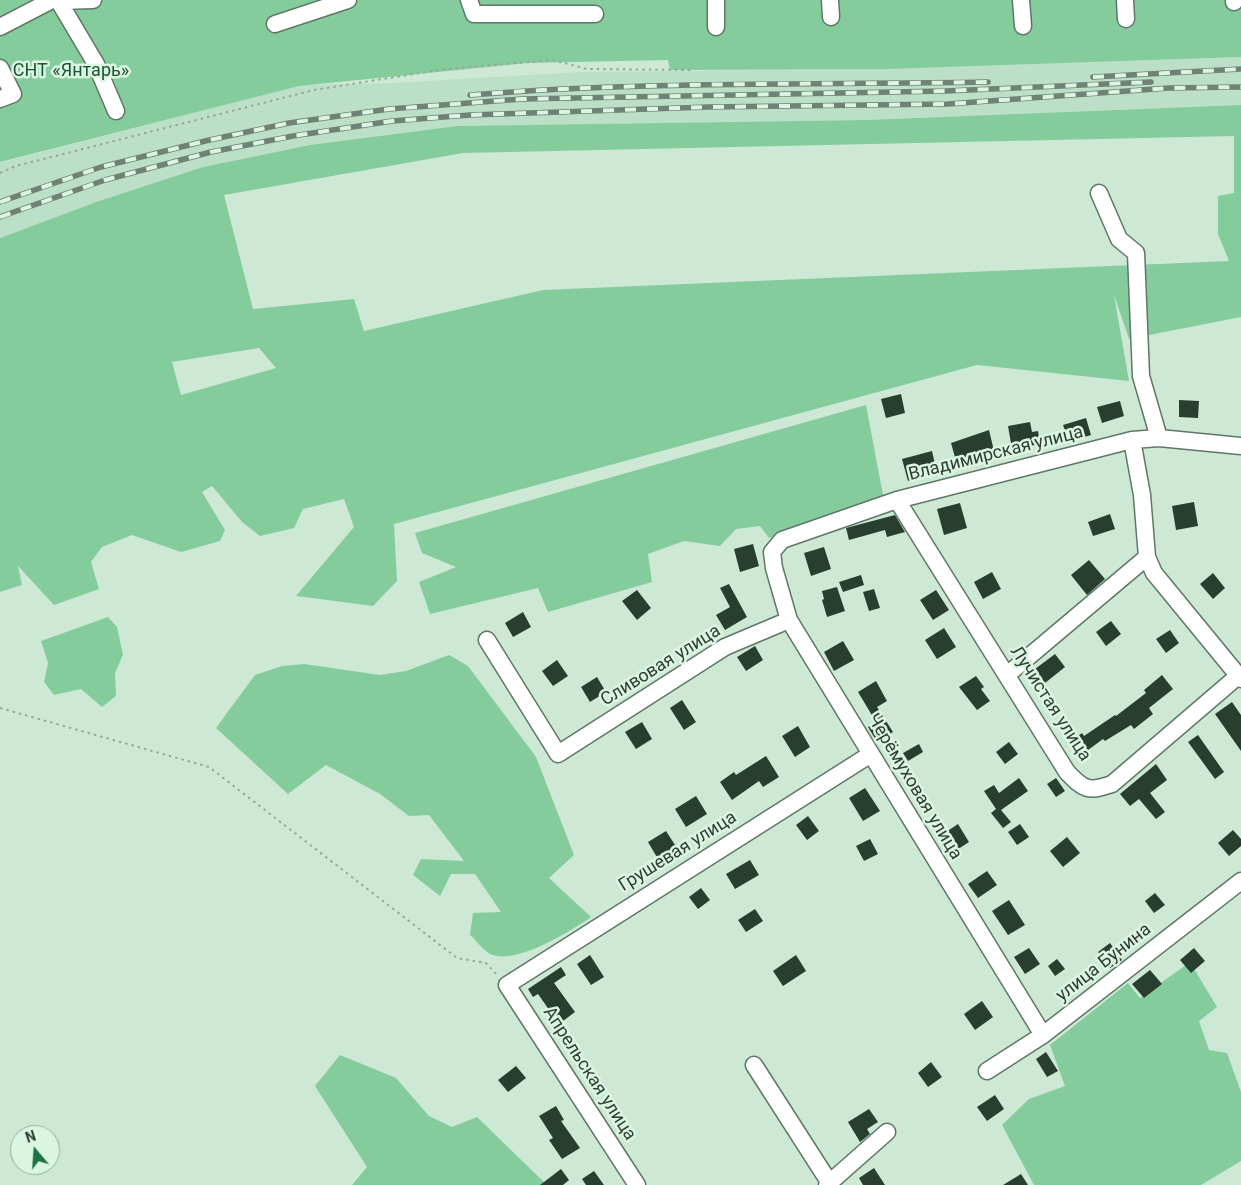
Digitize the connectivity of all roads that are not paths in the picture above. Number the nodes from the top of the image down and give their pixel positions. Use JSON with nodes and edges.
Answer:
{"nodes":[{"id":1,"x":56,"y":0,"type":"edge"},
{"id":2,"x":94,"y":0,"type":"edge"},
{"id":3,"x":348,"y":0,"type":"edge"},
{"id":4,"x":469,"y":0,"type":"edge"},
{"id":5,"x":716,"y":0,"type":"edge"},
{"id":6,"x":830,"y":0,"type":"edge"},
{"id":7,"x":1021,"y":0,"type":"edge"},
{"id":8,"x":1125,"y":0,"type":"edge"},
{"id":9,"x":595,"y":14,"type":"dead end"},
{"id":10,"x":831,"y":17,"type":"dead end"},
{"id":11,"x":1126,"y":19,"type":"dead end"},
{"id":12,"x":275,"y":24,"type":"dead end"},
{"id":13,"x":1022,"y":26,"type":"dead end"},
{"id":14,"x":0,"y":27,"type":"edge"},
{"id":15,"x":716,"y":27,"type":"dead end"},
{"id":16,"x":0,"y":68,"type":"edge"},
{"id":17,"x":0,"y":99,"type":"edge"},
{"id":18,"x":116,"y":111,"type":"dead end"},
{"id":19,"x":1099,"y":192,"type":"dead end"},
{"id":20,"x":1159,"y":438,"type":"junction"},
{"id":21,"x":1132,"y":440,"type":"junction"},
{"id":22,"x":1241,"y":446,"type":"edge"},
{"id":23,"x":897,"y":500,"type":"junction"},
{"id":24,"x":772,"y":552,"type":"joint"},
{"id":25,"x":1147,"y":557,"type":"junction"},
{"id":26,"x":788,"y":620,"type":"junction"},
{"id":27,"x":487,"y":640,"type":"dead end"},
{"id":28,"x":1006,"y":674,"type":"junction"},
{"id":29,"x":1240,"y":678,"type":"edge"},
{"id":30,"x":871,"y":754,"type":"junction"},
{"id":31,"x":1241,"y":881,"type":"edge"},
{"id":32,"x":507,"y":985,"type":"joint"},
{"id":33,"x":1043,"y":1035,"type":"junction"},
{"id":34,"x":754,"y":1065,"type":"dead end"},
{"id":35,"x":987,"y":1071,"type":"dead end"},
{"id":36,"x":888,"y":1132,"type":"dead end"},
{"id":37,"x":829,"y":1184,"type":"edge"},
{"id":38,"x":637,"y":1185,"type":"edge"}],
"edges":[{"from":1,"to":2,"type":"street"},
{"from":1,"to":14,"type":"street"},
{"from":1,"to":18,"type":"street"},
{"from":3,"to":12,"type":"street"},
{"from":4,"to":9,"type":"street"},
{"from":5,"to":15,"type":"street"},
{"from":6,"to":10,"type":"street"},
{"from":7,"to":13,"type":"street"},
{"from":8,"to":11,"type":"street"},
{"from":16,"to":17,"type":"street"},
{"from":19,"to":20,"type":"street"},
{"from":20,"to":21,"type":"street","name":"Владимирская улица"},
{"from":20,"to":22,"type":"street","name":"Владимирская улица"},
{"from":21,"to":23,"type":"street","name":"Владимирская улица"},
{"from":21,"to":25,"type":"street"},
{"from":23,"to":24,"type":"street","name":"Владимирская улица"},
{"from":23,"to":28,"type":"street","name":"Лучистая улица"},
{"from":24,"to":26,"type":"street","name":"Черёмуховая улица"},
{"from":25,"to":28,"type":"street"},
{"from":25,"to":29,"type":"street"},
{"from":26,"to":27,"type":"street","name":"Сливовая улица"},
{"from":26,"to":30,"type":"street","name":"Черёмуховая улица"},
{"from":28,"to":29,"type":"street","name":"Лучистая улица"},
{"from":30,"to":32,"type":"street","name":"Грушевая улица"},
{"from":30,"to":33,"type":"street","name":"Черёмуховая улица"},
{"from":31,"to":33,"type":"street","name":"улица Бунина"},
{"from":32,"to":38,"type":"street","name":"Апрельская улица"},
{"from":33,"to":35,"type":"street","name":"улица Бунина"},
{"from":34,"to":37,"type":"street"},
{"from":36,"to":37,"type":"street"}]}
